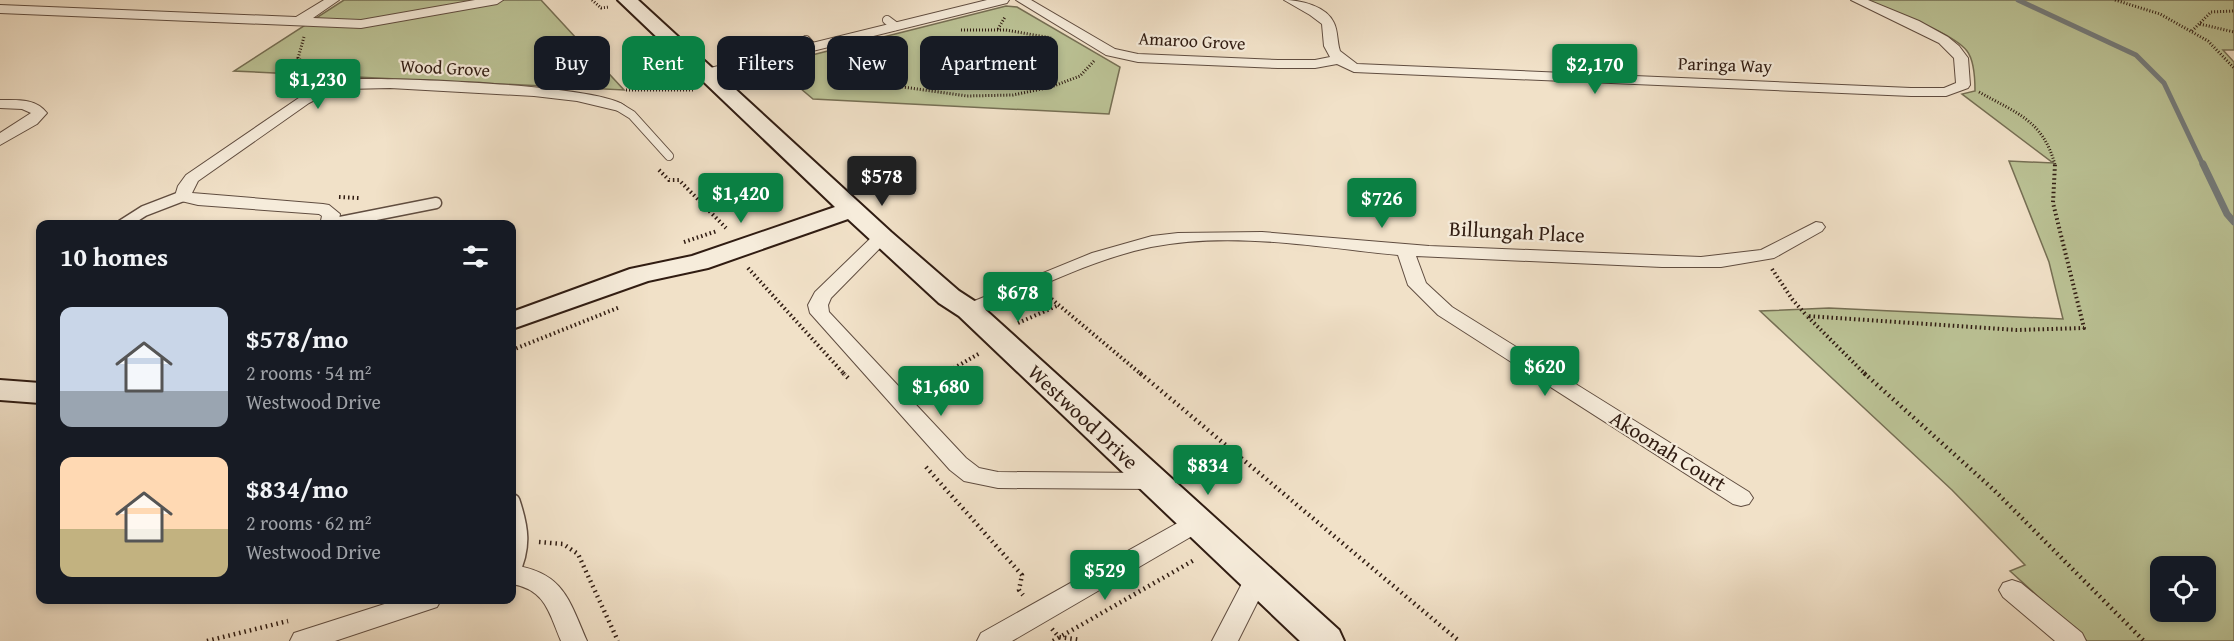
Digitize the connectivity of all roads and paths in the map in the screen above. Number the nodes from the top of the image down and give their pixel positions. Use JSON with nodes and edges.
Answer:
{"nodes":[{"id":1,"x":117,"y":0,"type":"edge"},
{"id":2,"x":333,"y":0,"type":"edge"},
{"id":3,"x":491,"y":0,"type":"edge"},
{"id":4,"x":627,"y":0,"type":"edge"},
{"id":5,"x":1004,"y":0,"type":"edge"},
{"id":6,"x":1022,"y":0,"type":"edge"},
{"id":7,"x":1290,"y":0,"type":"edge"},
{"id":8,"x":1857,"y":0,"type":"edge"},
{"id":9,"x":2115,"y":0,"type":"edge"},
{"id":10,"x":959,"y":3,"type":"edge"},
{"id":11,"x":0,"y":9,"type":"edge"},
{"id":12,"x":2234,"y":11,"type":"edge"},
{"id":13,"x":91,"y":14,"type":"junction"},
{"id":14,"x":2199,"y":24,"type":"junction"},
{"id":15,"x":300,"y":26,"type":"junction"},
{"id":16,"x":952,"y":31,"type":"dead end"},
{"id":17,"x":2192,"y":32,"type":"junction"},
{"id":18,"x":2234,"y":32,"type":"edge"},
{"id":19,"x":666,"y":36,"type":"edge"},
{"id":20,"x":1045,"y":36,"type":"edge"},
{"id":21,"x":1088,"y":56,"type":"dead end"},
{"id":22,"x":1337,"y":60,"type":"junction"},
{"id":23,"x":346,"y":67,"type":"dead end"},
{"id":24,"x":2234,"y":68,"type":"edge"},
{"id":25,"x":705,"y":70,"type":"edge"},
{"id":26,"x":705,"y":72,"type":"edge"},
{"id":27,"x":717,"y":83,"type":"edge"},
{"id":28,"x":908,"y":88,"type":"edge"},
{"id":29,"x":717,"y":89,"type":"edge"},
{"id":30,"x":620,"y":90,"type":"joint"},
{"id":31,"x":725,"y":90,"type":"edge"},
{"id":32,"x":1983,"y":93,"type":"dead end"},
{"id":33,"x":600,"y":101,"type":"junction"},
{"id":34,"x":0,"y":104,"type":"edge"},
{"id":35,"x":619,"y":107,"type":"joint"},
{"id":36,"x":0,"y":140,"type":"edge"},
{"id":37,"x":669,"y":156,"type":"dead end"},
{"id":38,"x":654,"y":164,"type":"dead end"},
{"id":39,"x":183,"y":196,"type":"junction"},
{"id":40,"x":336,"y":197,"type":"dead end"},
{"id":41,"x":436,"y":203,"type":"dead end"},
{"id":42,"x":847,"y":204,"type":"junction"},
{"id":43,"x":410,"y":208,"type":"junction"},
{"id":44,"x":130,"y":220,"type":"edge"},
{"id":45,"x":330,"y":220,"type":"edge"},
{"id":46,"x":353,"y":220,"type":"edge"},
{"id":47,"x":1816,"y":226,"type":"dead end"},
{"id":48,"x":726,"y":228,"type":"dead end"},
{"id":49,"x":882,"y":237,"type":"junction"},
{"id":50,"x":1405,"y":250,"type":"junction"},
{"id":51,"x":1763,"y":255,"type":"junction"},
{"id":52,"x":741,"y":260,"type":"dead end"},
{"id":53,"x":1041,"y":290,"type":"dead end"},
{"id":54,"x":1059,"y":305,"type":"junction"},
{"id":55,"x":969,"y":310,"type":"junction"},
{"id":56,"x":1807,"y":316,"type":"junction"},
{"id":57,"x":516,"y":320,"type":"edge"},
{"id":58,"x":1017,"y":324,"type":"dead end"},
{"id":59,"x":980,"y":353,"type":"dead end"},
{"id":60,"x":849,"y":379,"type":"dead end"},
{"id":61,"x":0,"y":390,"type":"edge"},
{"id":62,"x":907,"y":391,"type":"dead end"},
{"id":63,"x":36,"y":393,"type":"edge"},
{"id":64,"x":919,"y":459,"type":"dead end"},
{"id":65,"x":1152,"y":482,"type":"junction"},
{"id":66,"x":1741,"y":498,"type":"dead end"},
{"id":67,"x":516,"y":509,"type":"edge"},
{"id":68,"x":1198,"y":522,"type":"junction"},
{"id":69,"x":524,"y":543,"type":"junction"},
{"id":70,"x":1199,"y":557,"type":"dead end"},
{"id":71,"x":516,"y":566,"type":"edge"},
{"id":72,"x":516,"y":575,"type":"edge"},
{"id":73,"x":1258,"y":577,"type":"junction"},
{"id":74,"x":2012,"y":590,"type":"dead end"},
{"id":75,"x":1029,"y":602,"type":"dead end"},
{"id":76,"x":411,"y":604,"type":"edge"},
{"id":77,"x":298,"y":630,"type":"edge"},
{"id":78,"x":1073,"y":630,"type":"junction"},
{"id":79,"x":1059,"y":637,"type":"junction"},
{"id":80,"x":1082,"y":640,"type":"edge"},
{"id":81,"x":207,"y":641,"type":"edge"},
{"id":82,"x":574,"y":641,"type":"edge"},
{"id":83,"x":618,"y":641,"type":"edge"},
{"id":84,"x":990,"y":641,"type":"edge"},
{"id":85,"x":1053,"y":641,"type":"edge"},
{"id":86,"x":1225,"y":641,"type":"edge"},
{"id":87,"x":1325,"y":641,"type":"edge"},
{"id":88,"x":1459,"y":641,"type":"edge"},
{"id":89,"x":2073,"y":641,"type":"edge"},
{"id":90,"x":2144,"y":641,"type":"edge"}],
"edges":[{"from":1,"to":13,"type":"street"},
{"from":2,"to":15,"type":"street"},
{"from":3,"to":15,"type":"street"},
{"from":4,"to":19,"type":"street","name":"Westwood Drive"},
{"from":5,"to":10,"type":"street"},
{"from":6,"to":22,"type":"street","name":"Amaroo Grove"},
{"from":7,"to":22,"type":"street"},
{"from":8,"to":22,"type":"street","name":"Paringa Way"},
{"from":9,"to":17,"type":"path"},
{"from":10,"to":25,"type":"street"},
{"from":11,"to":13,"type":"street"},
{"from":12,"to":14,"type":"path"},
{"from":13,"to":15,"type":"street"},
{"from":14,"to":17,"type":"path"},
{"from":14,"to":18,"type":"path"},
{"from":15,"to":23,"type":"path"},
{"from":16,"to":20,"type":"path"},
{"from":17,"to":24,"type":"path"},
{"from":21,"to":28,"type":"path"},
{"from":26,"to":27,"type":"street","name":"Westwood Drive"},
{"from":29,"to":30,"type":"path"},
{"from":30,"to":33,"type":"street"},
{"from":31,"to":42,"type":"street","name":"Westwood Drive"},
{"from":32,"to":56,"type":"path"},
{"from":33,"to":35,"type":"street","name":"Wood Grove"},
{"from":33,"to":39,"type":"street","name":"Wood Grove"},
{"from":34,"to":36,"type":"street"},
{"from":35,"to":37,"type":"lane","name":"Wood Grove"},
{"from":38,"to":48,"type":"path"},
{"from":39,"to":44,"type":"lane"},
{"from":39,"to":45,"type":"street"},
{"from":40,"to":43,"type":"path"},
{"from":41,"to":43,"type":"lane"},
{"from":42,"to":49,"type":"street","name":"Westwood Drive"},
{"from":42,"to":57,"type":"street"},
{"from":43,"to":46,"type":"lane"},
{"from":47,"to":51,"type":"street","name":"Billungah Place"},
{"from":49,"to":55,"type":"street","name":"Westwood Drive"},
{"from":49,"to":65,"type":"street"},
{"from":50,"to":51,"type":"street","name":"Billungah Place"},
{"from":50,"to":55,"type":"street","name":"Billungah Place"},
{"from":50,"to":66,"type":"street","name":"Akoonah Court"},
{"from":51,"to":56,"type":"path"},
{"from":52,"to":60,"type":"path"},
{"from":53,"to":54,"type":"path"},
{"from":54,"to":58,"type":"path"},
{"from":54,"to":88,"type":"path"},
{"from":55,"to":65,"type":"street","name":"Westwood Drive"},
{"from":56,"to":90,"type":"path"},
{"from":59,"to":62,"type":"path"},
{"from":61,"to":63,"type":"street"},
{"from":64,"to":75,"type":"path"},
{"from":65,"to":68,"type":"street","name":"Westwood Drive"},
{"from":67,"to":69,"type":"lane"},
{"from":68,"to":73,"type":"street","name":"Westwood Drive"},
{"from":68,"to":84,"type":"street"},
{"from":69,"to":71,"type":"lane"},
{"from":69,"to":83,"type":"path"},
{"from":70,"to":78,"type":"path"},
{"from":72,"to":82,"type":"street"},
{"from":73,"to":86,"type":"street"},
{"from":73,"to":87,"type":"street","name":"Westwood Drive"},
{"from":74,"to":89,"type":"street"},
{"from":76,"to":77,"type":"street"},
{"from":77,"to":81,"type":"path"},
{"from":78,"to":79,"type":"path"},
{"from":78,"to":80,"type":"path"},
{"from":79,"to":80,"type":"path"},
{"from":79,"to":85,"type":"path"}]}
